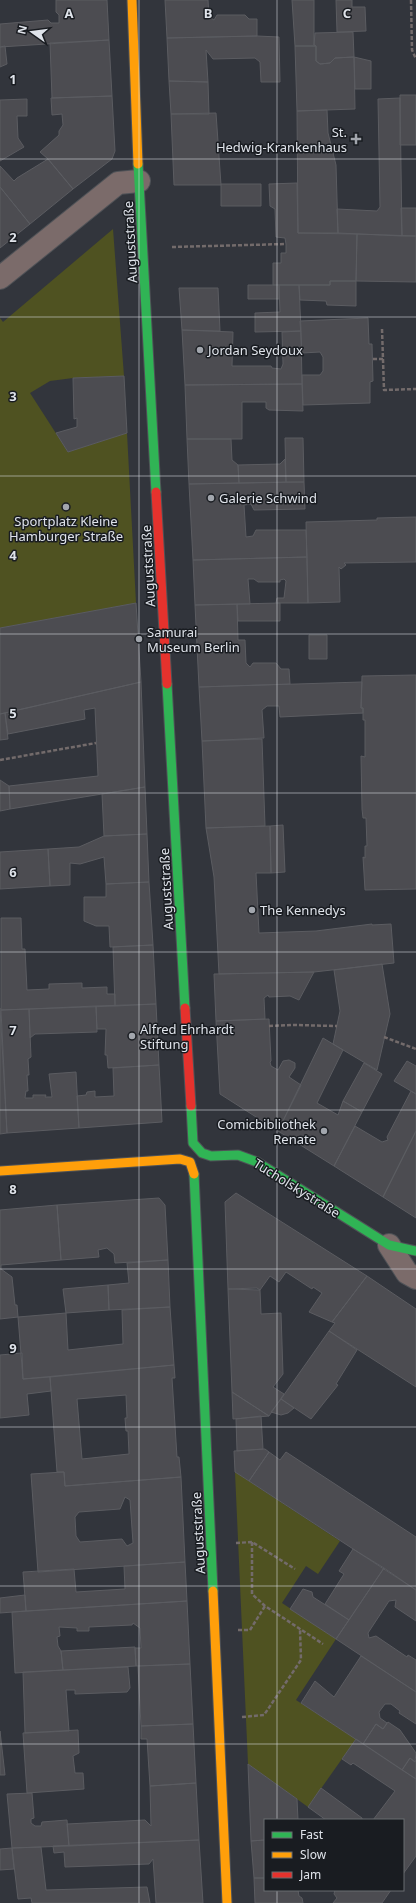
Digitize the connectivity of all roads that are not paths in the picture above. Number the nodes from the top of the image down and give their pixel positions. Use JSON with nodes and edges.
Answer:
{"nodes":[{"id":1,"x":132,"y":0,"type":"edge"},
{"id":2,"x":139,"y":181,"type":"junction"},
{"id":3,"x":0,"y":278,"type":"edge"},
{"id":4,"x":198,"y":1152,"type":"joint"},
{"id":5,"x":0,"y":1171,"type":"edge"},
{"id":6,"x":389,"y":1245,"type":"junction"},
{"id":7,"x":416,"y":1251,"type":"edge"},
{"id":8,"x":416,"y":1278,"type":"edge"},
{"id":9,"x":227,"y":1903,"type":"edge"}],
"edges":[{"from":1,"to":2,"type":"street","name":"Auguststraße"},
{"from":2,"to":3,"type":"street"},
{"from":2,"to":4,"type":"street","name":"Auguststraße"},
{"from":4,"to":6,"type":"street","name":"Tucholskystraße"},
{"from":5,"to":9,"type":"street","name":"Auguststraße"},
{"from":6,"to":7,"type":"street","name":"Tucholskystraße"},
{"from":6,"to":8,"type":"street","name":"Tucholskystraße"}]}
